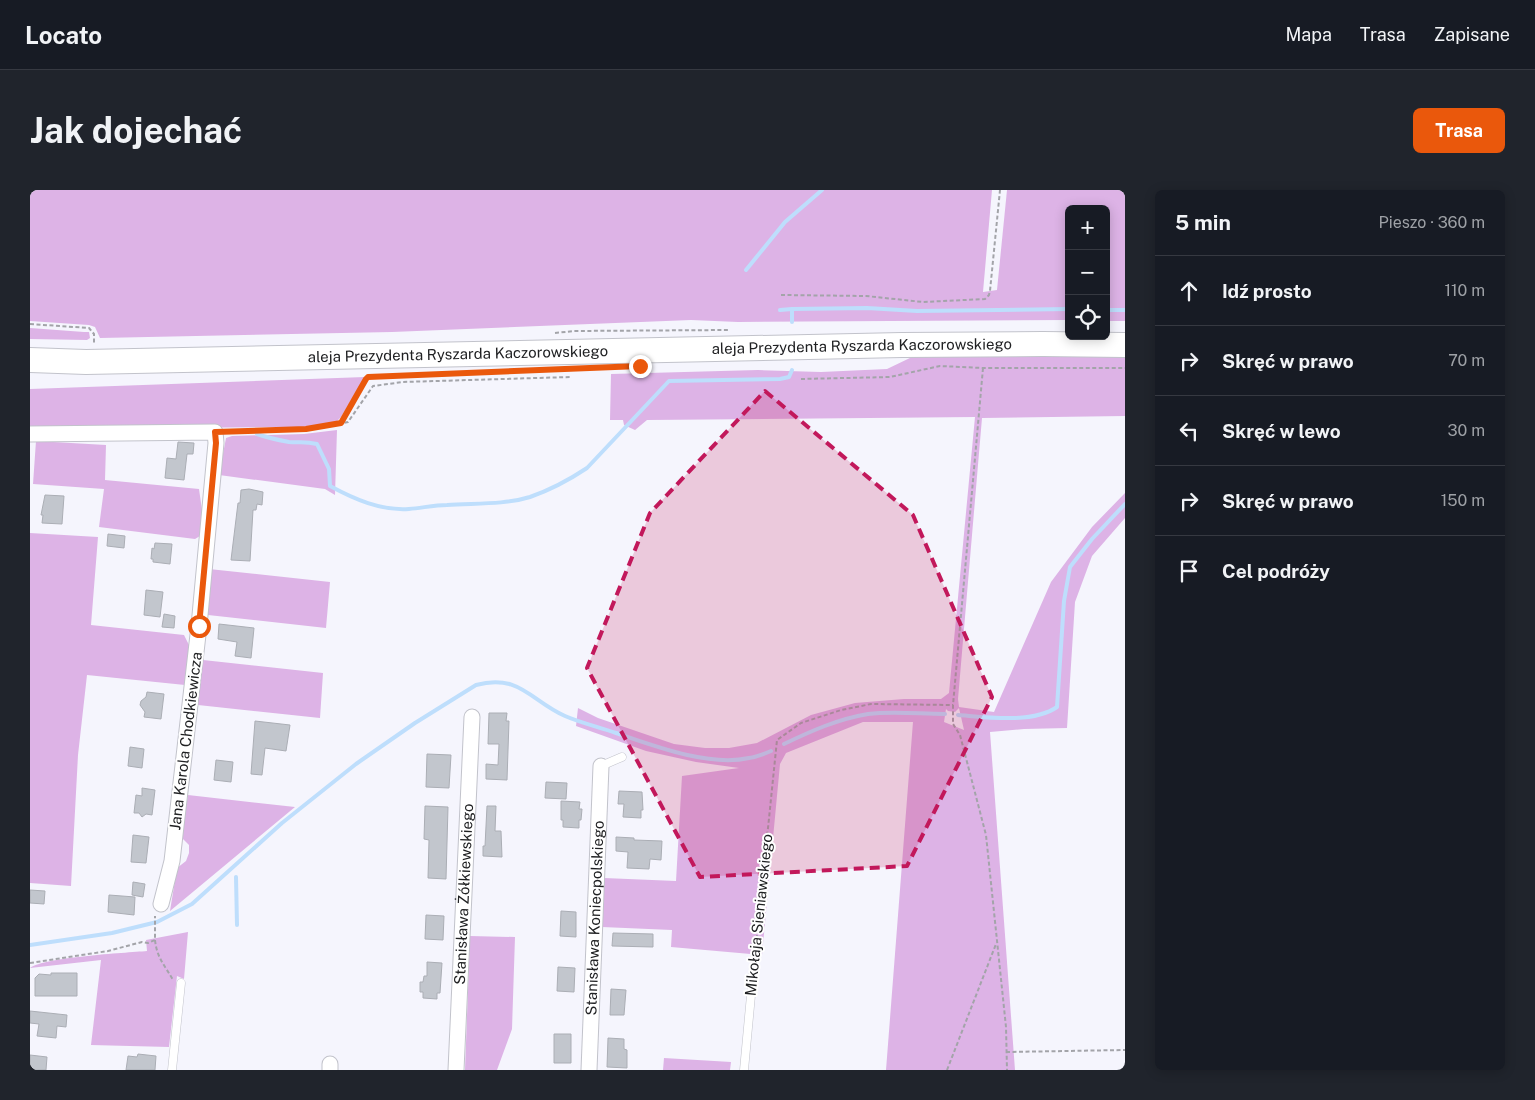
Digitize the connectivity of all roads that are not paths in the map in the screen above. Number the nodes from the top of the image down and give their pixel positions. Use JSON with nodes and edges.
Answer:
{"nodes":[{"id":1,"x":1125,"y":345,"type":"edge"},
{"id":2,"x":30,"y":360,"type":"edge"},
{"id":3,"x":30,"y":434,"type":"edge"},
{"id":4,"x":472,"y":717,"type":"dead end"},
{"id":5,"x":622,"y":757,"type":"dead end"},
{"id":6,"x":601,"y":766,"type":"joint"},
{"id":7,"x":161,"y":904,"type":"dead end"},
{"id":8,"x":753,"y":974,"type":"road end"},
{"id":9,"x":181,"y":983,"type":"road end"},
{"id":10,"x":172,"y":1070,"type":"edge"},
{"id":11,"x":456,"y":1070,"type":"edge"},
{"id":12,"x":589,"y":1070,"type":"edge"},
{"id":13,"x":744,"y":1070,"type":"edge"}],
"edges":[{"from":1,"to":2,"type":"main road","name":"aleja Prezydenta Ryszarda Kaczorowskiego"},
{"from":3,"to":7,"type":"street","name":"Jana Karola Chodkiewicza"},
{"from":4,"to":11,"type":"street","name":"Stanisława Żółkiewskiego"},
{"from":5,"to":6,"type":"lane"},
{"from":6,"to":12,"type":"street","name":"Stanisława Koniecpolskiego"},
{"from":8,"to":13,"type":"lane","name":"Mikołaja Sieniawskiego"},
{"from":9,"to":10,"type":"lane"}]}
